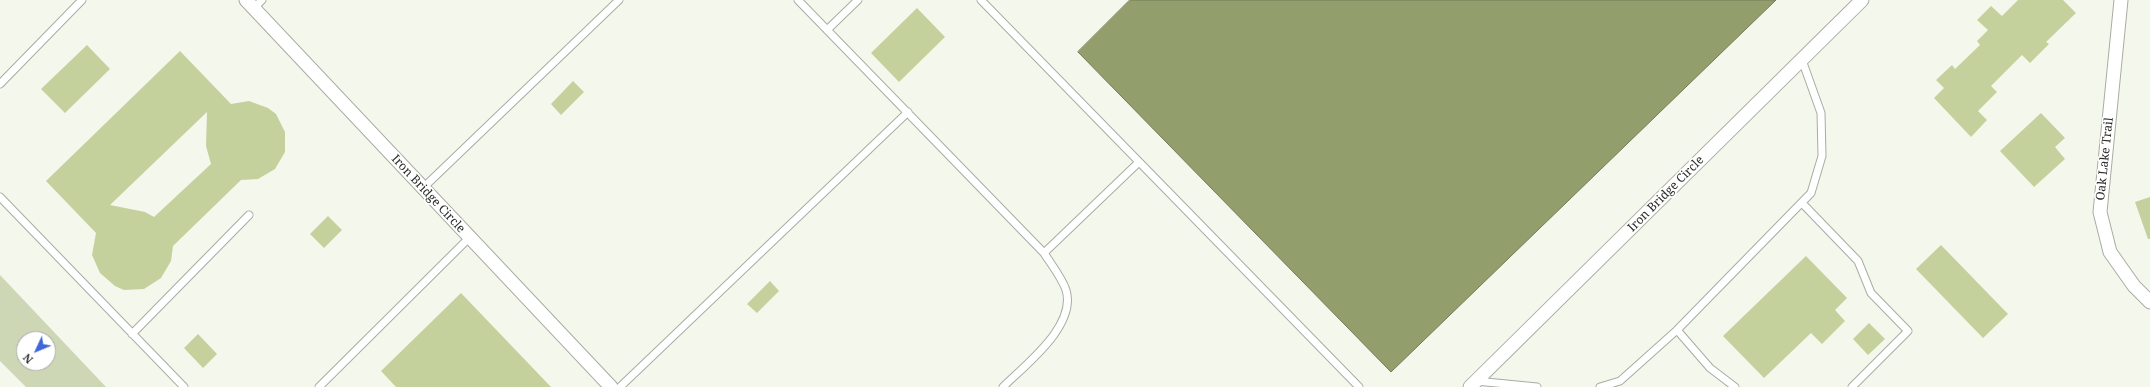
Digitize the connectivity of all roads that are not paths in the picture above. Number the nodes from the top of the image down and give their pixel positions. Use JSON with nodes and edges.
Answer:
{"nodes":[{"id":1,"x":82,"y":0,"type":"edge"},
{"id":2,"x":619,"y":0,"type":"edge"},
{"id":3,"x":798,"y":0,"type":"edge"},
{"id":4,"x":858,"y":0,"type":"edge"},
{"id":5,"x":981,"y":0,"type":"edge"},
{"id":6,"x":1862,"y":0,"type":"edge"},
{"id":7,"x":2120,"y":0,"type":"edge"},
{"id":8,"x":254,"y":3,"type":"edge"},
{"id":9,"x":827,"y":30,"type":"junction"},
{"id":10,"x":1802,"y":60,"type":"junction"},
{"id":11,"x":0,"y":84,"type":"edge"},
{"id":12,"x":908,"y":112,"type":"junction"},
{"id":13,"x":1139,"y":162,"type":"junction"},
{"id":14,"x":423,"y":188,"type":"junction"},
{"id":15,"x":0,"y":197,"type":"edge"},
{"id":16,"x":1802,"y":203,"type":"junction"},
{"id":17,"x":249,"y":215,"type":"dead end"},
{"id":18,"x":469,"y":238,"type":"junction"},
{"id":19,"x":1044,"y":253,"type":"junction"},
{"id":20,"x":2150,"y":302,"type":"edge"},
{"id":21,"x":1677,"y":330,"type":"junction"},
{"id":22,"x":132,"y":334,"type":"junction"},
{"id":23,"x":1473,"y":384,"type":"edge"},
{"id":24,"x":611,"y":386,"type":"edge"},
{"id":25,"x":184,"y":387,"type":"edge"},
{"id":26,"x":319,"y":387,"type":"edge"},
{"id":27,"x":1003,"y":387,"type":"edge"},
{"id":28,"x":1359,"y":387,"type":"edge"},
{"id":29,"x":1537,"y":387,"type":"edge"},
{"id":30,"x":1600,"y":387,"type":"edge"},
{"id":31,"x":1734,"y":387,"type":"edge"},
{"id":32,"x":1852,"y":387,"type":"edge"}],
"edges":[{"from":1,"to":11,"type":"lane"},
{"from":2,"to":14,"type":"lane"},
{"from":3,"to":9,"type":"lane"},
{"from":4,"to":9,"type":"lane"},
{"from":5,"to":13,"type":"lane"},
{"from":6,"to":10,"type":"street","name":"Iron Bridge Circle"},
{"from":7,"to":20,"type":"street","name":"Oak Lake Trail"},
{"from":8,"to":14,"type":"street","name":"Iron Bridge Circle"},
{"from":9,"to":12,"type":"lane"},
{"from":10,"to":16,"type":"lane"},
{"from":10,"to":23,"type":"street","name":"Iron Bridge Circle"},
{"from":12,"to":19,"type":"lane"},
{"from":12,"to":24,"type":"lane"},
{"from":13,"to":19,"type":"lane"},
{"from":13,"to":28,"type":"lane"},
{"from":14,"to":18,"type":"street","name":"Iron Bridge Circle"},
{"from":15,"to":22,"type":"lane"},
{"from":16,"to":21,"type":"lane"},
{"from":16,"to":32,"type":"lane"},
{"from":17,"to":22,"type":"lane"},
{"from":18,"to":24,"type":"street","name":"Iron Bridge Circle"},
{"from":18,"to":26,"type":"lane"},
{"from":19,"to":27,"type":"lane"},
{"from":21,"to":30,"type":"lane"},
{"from":21,"to":31,"type":"lane"},
{"from":22,"to":25,"type":"lane"},
{"from":23,"to":29,"type":"lane"}]}
